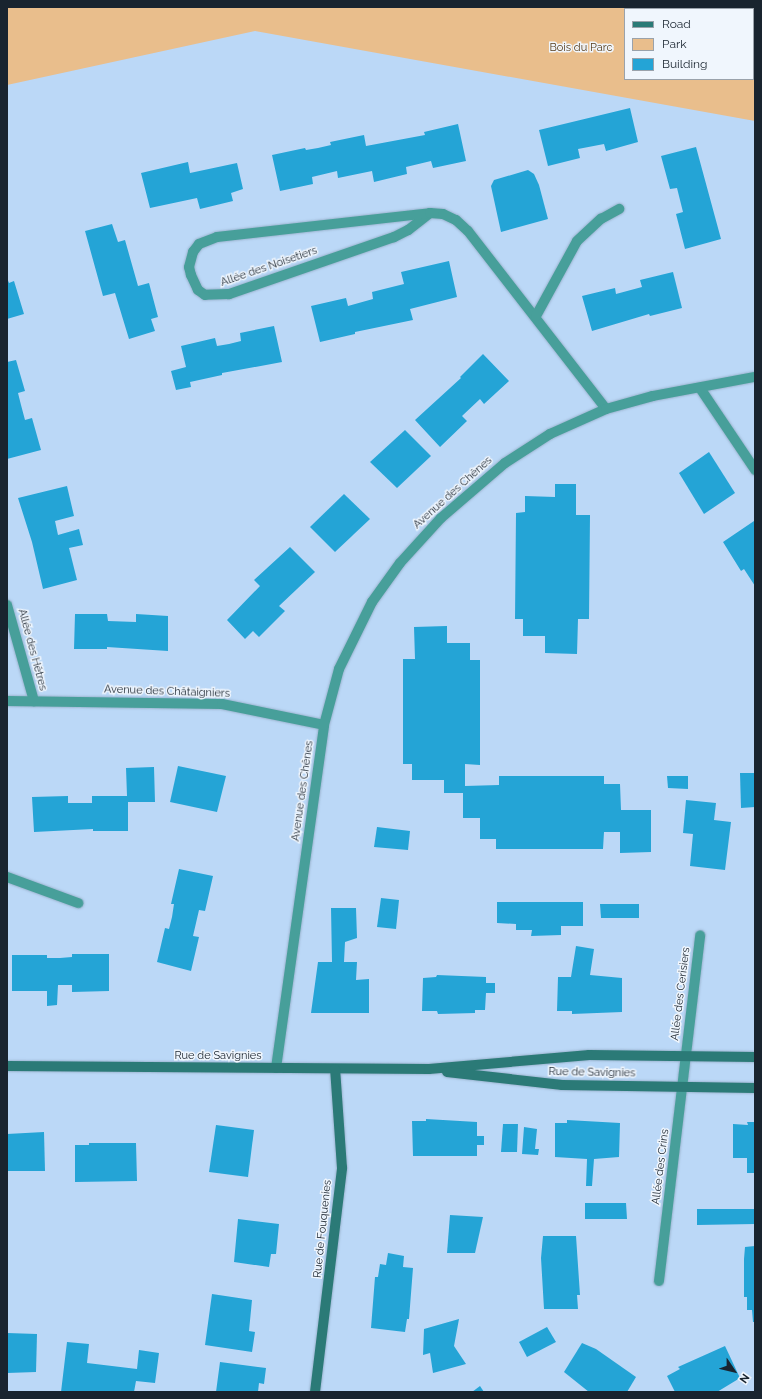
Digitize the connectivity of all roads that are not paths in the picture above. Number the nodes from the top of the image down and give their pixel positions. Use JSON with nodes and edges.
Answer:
{"nodes":[{"id":1,"x":619,"y":209,"type":"dead end"},
{"id":2,"x":430,"y":213,"type":"junction"},
{"id":3,"x":536,"y":316,"type":"junction"},
{"id":4,"x":755,"y":377,"type":"edge"},
{"id":5,"x":700,"y":388,"type":"junction"},
{"id":6,"x":606,"y":409,"type":"junction"},
{"id":7,"x":755,"y":470,"type":"edge"},
{"id":8,"x":7,"y":605,"type":"edge"},
{"id":9,"x":7,"y":701,"type":"edge"},
{"id":10,"x":34,"y":702,"type":"junction"},
{"id":11,"x":324,"y":725,"type":"junction"},
{"id":12,"x":7,"y":877,"type":"edge"},
{"id":13,"x":78,"y":903,"type":"dead end"},
{"id":14,"x":700,"y":935,"type":"dead end"},
{"id":15,"x":686,"y":1056,"type":"junction"},
{"id":16,"x":755,"y":1057,"type":"edge"},
{"id":17,"x":7,"y":1066,"type":"edge"},
{"id":18,"x":276,"y":1068,"type":"junction"},
{"id":19,"x":335,"y":1068,"type":"junction"},
{"id":20,"x":429,"y":1069,"type":"junction"},
{"id":21,"x":682,"y":1087,"type":"junction"},
{"id":22,"x":755,"y":1088,"type":"edge"},
{"id":23,"x":659,"y":1281,"type":"dead end"},
{"id":24,"x":315,"y":1392,"type":"edge"}],
"edges":[{"from":1,"to":3,"type":"street"},
{"from":2,"to":2,"type":"street","name":"Allée des Noisetiers"},
{"from":2,"to":3,"type":"street","name":"Allée des Noisetiers"},
{"from":3,"to":6,"type":"street","name":"Allée des Noisetiers"},
{"from":4,"to":5,"type":"street","name":"Avenue des Chênes"},
{"from":5,"to":6,"type":"street","name":"Avenue des Chênes"},
{"from":5,"to":7,"type":"street"},
{"from":6,"to":11,"type":"street","name":"Avenue des Chênes"},
{"from":8,"to":10,"type":"street","name":"Allée des Hêtres"},
{"from":9,"to":10,"type":"street","name":"Avenue des Châtaigniers"},
{"from":10,"to":11,"type":"street","name":"Avenue des Châtaigniers"},
{"from":11,"to":18,"type":"street","name":"Avenue des Chênes"},
{"from":12,"to":13,"type":"street"},
{"from":14,"to":15,"type":"street","name":"Allée des Cerisiers"},
{"from":15,"to":16,"type":"street","name":"Rue de Savignies"},
{"from":15,"to":20,"type":"street","name":"Rue de Savignies"},
{"from":15,"to":21,"type":"street","name":"Allée des Crins"},
{"from":17,"to":18,"type":"street","name":"Rue de Savignies"},
{"from":18,"to":19,"type":"street","name":"Rue de Savignies"},
{"from":19,"to":20,"type":"street","name":"Rue de Savignies"},
{"from":19,"to":24,"type":"street","name":"Rue de Fouquenies"},
{"from":20,"to":21,"type":"street","name":"Rue de Savignies"},
{"from":21,"to":22,"type":"street","name":"Rue de Savignies"},
{"from":21,"to":23,"type":"street","name":"Allée des Crins"}]}
